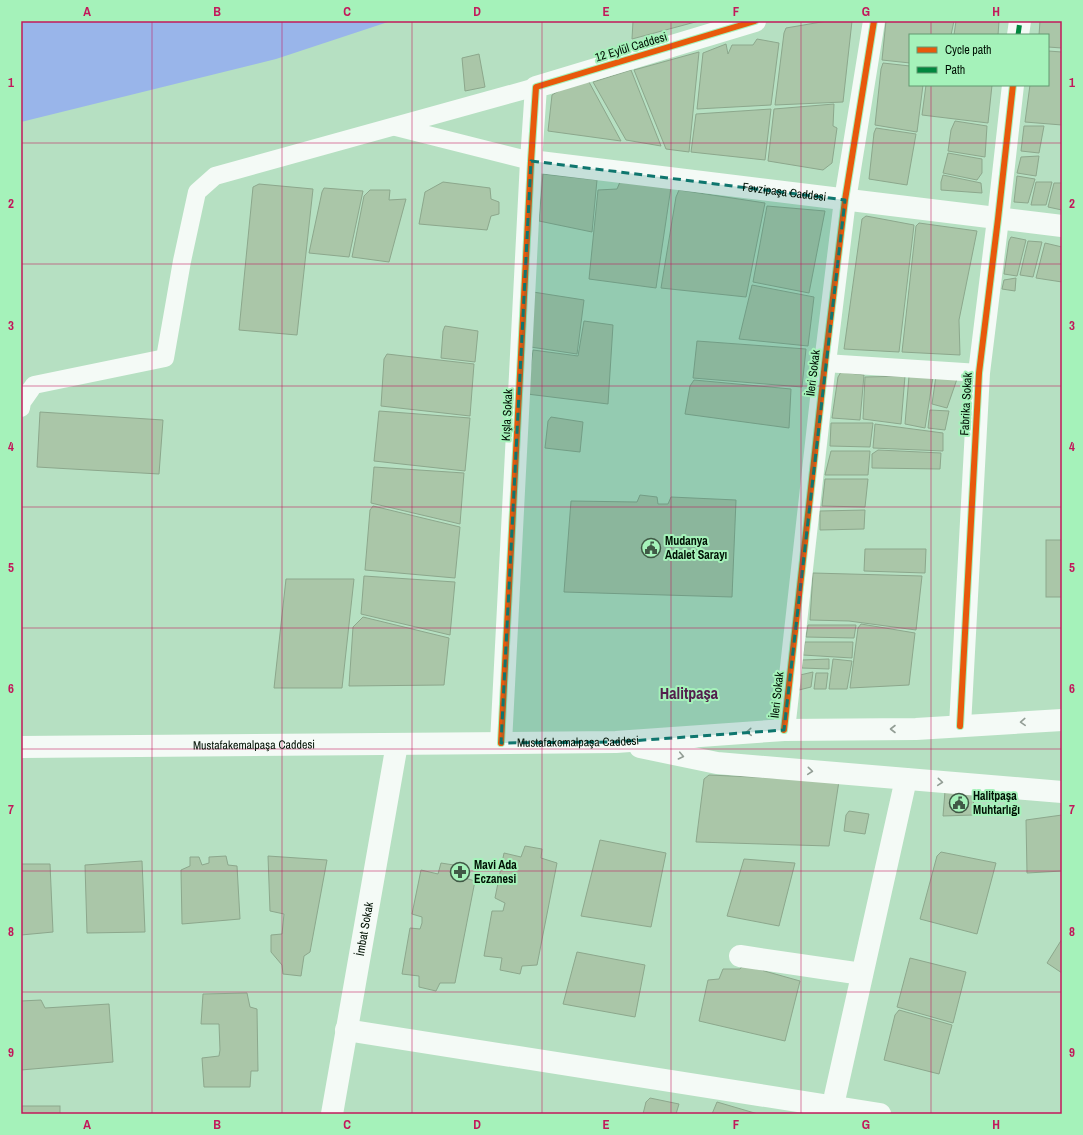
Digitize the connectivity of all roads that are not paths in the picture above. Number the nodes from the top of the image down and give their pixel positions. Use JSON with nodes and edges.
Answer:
{"nodes":[{"id":1,"x":755,"y":21,"type":"edge"},
{"id":2,"x":874,"y":21,"type":"edge"},
{"id":3,"x":1020,"y":21,"type":"edge"},
{"id":4,"x":1018,"y":34,"type":"edge"},
{"id":5,"x":1013,"y":86,"type":"edge"},
{"id":6,"x":536,"y":87,"type":"junction"},
{"id":7,"x":395,"y":127,"type":"junction"},
{"id":8,"x":531,"y":161,"type":"junction"},
{"id":9,"x":845,"y":200,"type":"junction"},
{"id":10,"x":998,"y":219,"type":"junction"},
{"id":11,"x":1062,"y":226,"type":"edge"},
{"id":12,"x":825,"y":363,"type":"junction"},
{"id":13,"x":979,"y":373,"type":"junction"},
{"id":14,"x":21,"y":408,"type":"edge"},
{"id":15,"x":1062,"y":720,"type":"edge"},
{"id":16,"x":960,"y":726,"type":"junction"},
{"id":17,"x":784,"y":730,"type":"junction"},
{"id":18,"x":616,"y":742,"type":"junction"},
{"id":19,"x":501,"y":743,"type":"junction"},
{"id":20,"x":397,"y":744,"type":"junction"},
{"id":21,"x":21,"y":747,"type":"edge"},
{"id":22,"x":906,"y":779,"type":"junction"},
{"id":23,"x":1062,"y":792,"type":"edge"},
{"id":24,"x":740,"y":956,"type":"dead end"},
{"id":25,"x":862,"y":974,"type":"junction"},
{"id":26,"x":346,"y":1030,"type":"junction"},
{"id":27,"x":832,"y":1110,"type":"edge"},
{"id":28,"x":332,"y":1114,"type":"edge"},
{"id":29,"x":880,"y":1114,"type":"edge"}],
"edges":[{"from":1,"to":6,"type":"street","name":"12 Eylül Caddesi"},
{"from":2,"to":9,"type":"street","name":"İleri Sokak"},
{"from":3,"to":4,"type":"street"},
{"from":5,"to":10,"type":"street","name":"Fabrika Sokak"},
{"from":6,"to":7,"type":"lane","name":"12 Eylül Caddesi"},
{"from":6,"to":8,"type":"street","name":"Kışla Sokak"},
{"from":7,"to":8,"type":"lane"},
{"from":7,"to":14,"type":"lane","name":"12 Eylül Caddesi"},
{"from":8,"to":9,"type":"street","name":"Fevzipaşa Caddesi"},
{"from":8,"to":19,"type":"street","name":"Kışla Sokak"},
{"from":9,"to":10,"type":"street","name":"Fevzipaşa Caddesi"},
{"from":9,"to":12,"type":"street","name":"İleri Sokak"},
{"from":10,"to":11,"type":"street","name":"Fevzipaşa Caddesi"},
{"from":10,"to":13,"type":"street","name":"Fabrika Sokak"},
{"from":12,"to":13,"type":"lane"},
{"from":12,"to":17,"type":"street","name":"İleri Sokak"},
{"from":13,"to":16,"type":"street","name":"Fabrika Sokak"},
{"from":15,"to":16,"type":"street","name":"Mustafakemalpaşa Caddesi","one_way":true},
{"from":16,"to":17,"type":"street","name":"Mustafakemalpaşa Caddesi","one_way":true},
{"from":17,"to":18,"type":"street","name":"Mustafakemalpaşa Caddesi","one_way":true},
{"from":18,"to":19,"type":"street","name":"Mustafakemalpaşa Caddesi"},
{"from":18,"to":22,"type":"street","one_way":true},
{"from":19,"to":20,"type":"street","name":"Mustafakemalpaşa Caddesi"},
{"from":20,"to":21,"type":"street","name":"Mustafakemalpaşa Caddesi"},
{"from":20,"to":26,"type":"street","name":"İmbat Sokak"},
{"from":22,"to":23,"type":"street","one_way":true},
{"from":22,"to":25,"type":"street"},
{"from":24,"to":25,"type":"street"},
{"from":25,"to":27,"type":"street"},
{"from":26,"to":27,"type":"street"},
{"from":26,"to":28,"type":"street","name":"İmbat Sokak"},
{"from":27,"to":29,"type":"street"}]}
